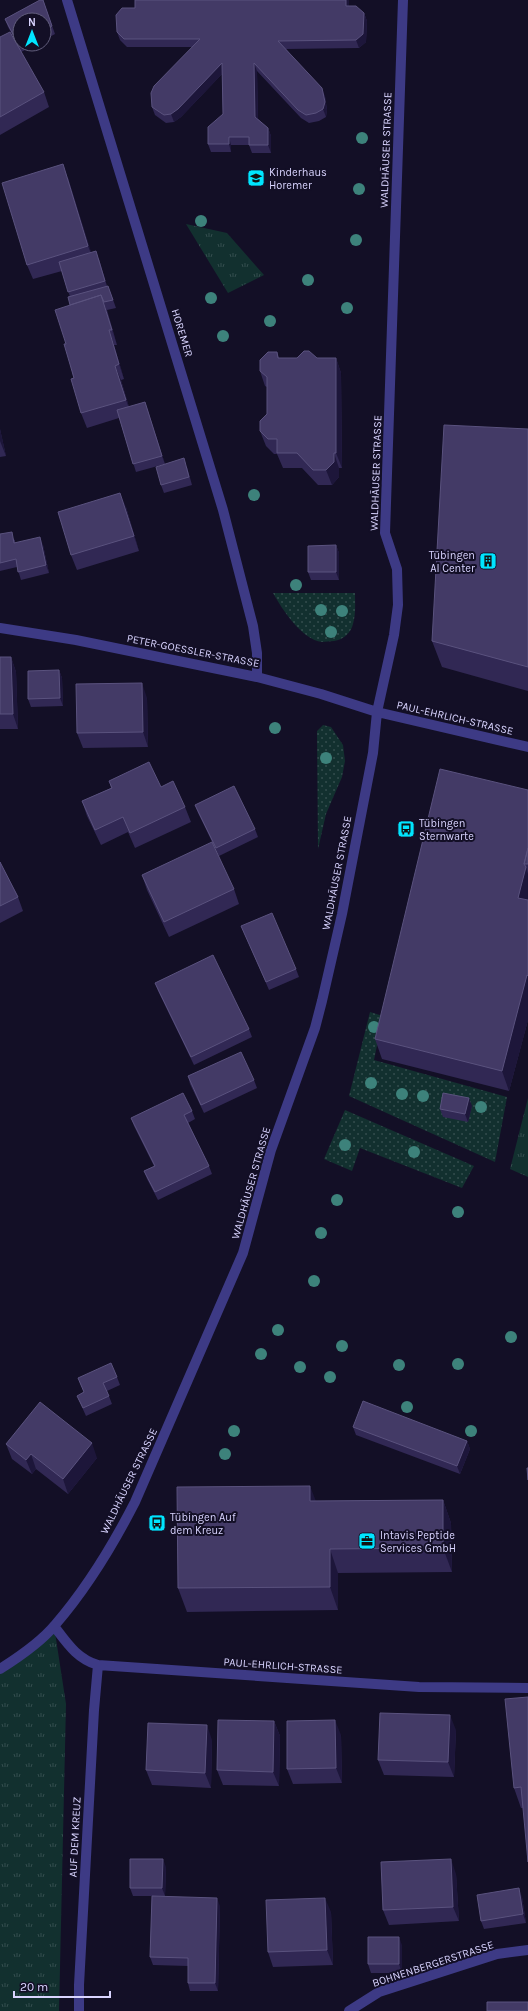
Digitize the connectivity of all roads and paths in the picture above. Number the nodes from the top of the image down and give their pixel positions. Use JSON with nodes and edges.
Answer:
{"nodes":[{"id":1,"x":67,"y":0,"type":"edge"},
{"id":2,"x":403,"y":0,"type":"edge"},
{"id":3,"x":0,"y":628,"type":"edge"},
{"id":4,"x":257,"y":676,"type":"junction"},
{"id":5,"x":377,"y":712,"type":"junction"},
{"id":6,"x":528,"y":747,"type":"edge"},
{"id":7,"x":54,"y":1626,"type":"junction"},
{"id":8,"x":98,"y":1665,"type":"junction"},
{"id":9,"x":0,"y":1669,"type":"edge"},
{"id":10,"x":528,"y":1688,"type":"edge"},
{"id":11,"x":528,"y":1950,"type":"edge"},
{"id":12,"x":79,"y":2011,"type":"edge"},
{"id":13,"x":349,"y":2011,"type":"edge"}],
"edges":[{"from":1,"to":4,"type":"street","name":"HOREMER"},
{"from":2,"to":5,"type":"street","name":"WALDHÄUSER STRASSE"},
{"from":3,"to":4,"type":"street","name":"PETER-GOESSLER-STRASSE"},
{"from":4,"to":5,"type":"street","name":"PETER-GOESSLER-STRASSE"},
{"from":5,"to":6,"type":"street","name":"PAUL-EHRLICH-STRASSE"},
{"from":5,"to":7,"type":"street","name":"WALDHÄUSER STRASSE"},
{"from":7,"to":8,"type":"street","name":"PAUL-EHRLICH-STRASSE"},
{"from":7,"to":9,"type":"street","name":"WALDHÄUSER STRASSE"},
{"from":8,"to":10,"type":"street","name":"PAUL-EHRLICH-STRASSE"},
{"from":8,"to":12,"type":"street","name":"AUF DEM KREUZ"},
{"from":11,"to":13,"type":"street","name":"BOHNENBERGERSTRASSE"}]}
